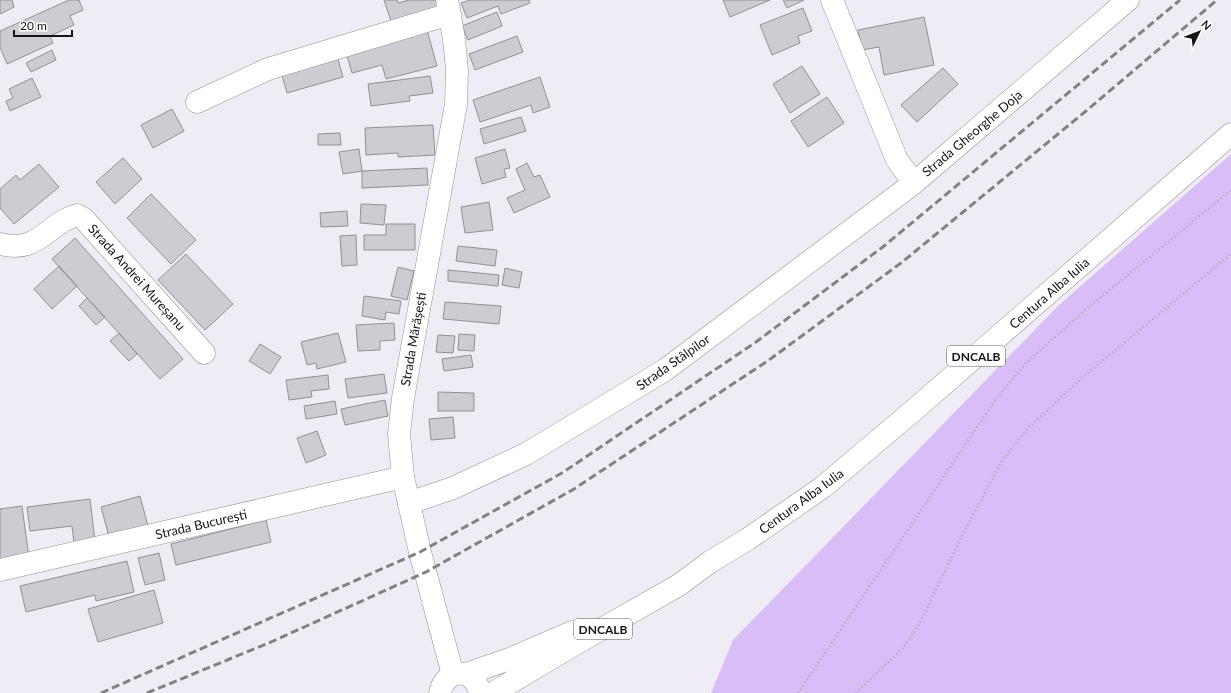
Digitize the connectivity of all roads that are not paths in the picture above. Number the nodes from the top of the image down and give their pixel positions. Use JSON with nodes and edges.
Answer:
{"nodes":[{"id":1,"x":832,"y":0,"type":"edge"},
{"id":2,"x":1128,"y":0,"type":"edge"},
{"id":3,"x":448,"y":7,"type":"edge"},
{"id":4,"x":197,"y":102,"type":"dead end"},
{"id":5,"x":1231,"y":134,"type":"edge"},
{"id":6,"x":914,"y":183,"type":"junction"},
{"id":7,"x":0,"y":244,"type":"edge"},
{"id":8,"x":204,"y":353,"type":"dead end"},
{"id":9,"x":403,"y":477,"type":"junction"},
{"id":10,"x":409,"y":503,"type":"junction"},
{"id":11,"x":710,"y":562,"type":"junction"},
{"id":12,"x":0,"y":570,"type":"edge"},
{"id":13,"x":445,"y":684,"type":"edge"},
{"id":14,"x":480,"y":693,"type":"edge"},
{"id":15,"x":493,"y":693,"type":"edge"}],
"edges":[{"from":1,"to":6,"type":"main road","name":"Strada Gheorghe Doja"},
{"from":2,"to":6,"type":"main road","name":"Strada Gheorghe Doja"},
{"from":3,"to":4,"type":"main road"},
{"from":3,"to":9,"type":"main road","name":"Strada Mărășești"},
{"from":5,"to":11,"type":"main road","name":"Centura Alba Iulia","number":"DNCALB"},
{"from":6,"to":10,"type":"main road","name":"Strada Stâlpilor"},
{"from":7,"to":8,"type":"main road","name":"Strada Andrei Mureșanu"},
{"from":9,"to":10,"type":"main road","name":"Strada Mărășești"},
{"from":9,"to":12,"type":"main road","name":"Strada București"},
{"from":10,"to":13,"type":"main road","name":"Strada Mărășești"},
{"from":11,"to":13,"type":"main road","name":"Centura Alba Iulia","number":"DNCALB"},
{"from":11,"to":15,"type":"main road","name":"Centura Alba Iulia","number":"DNCALB"},
{"from":13,"to":14,"type":"main road"}]}
